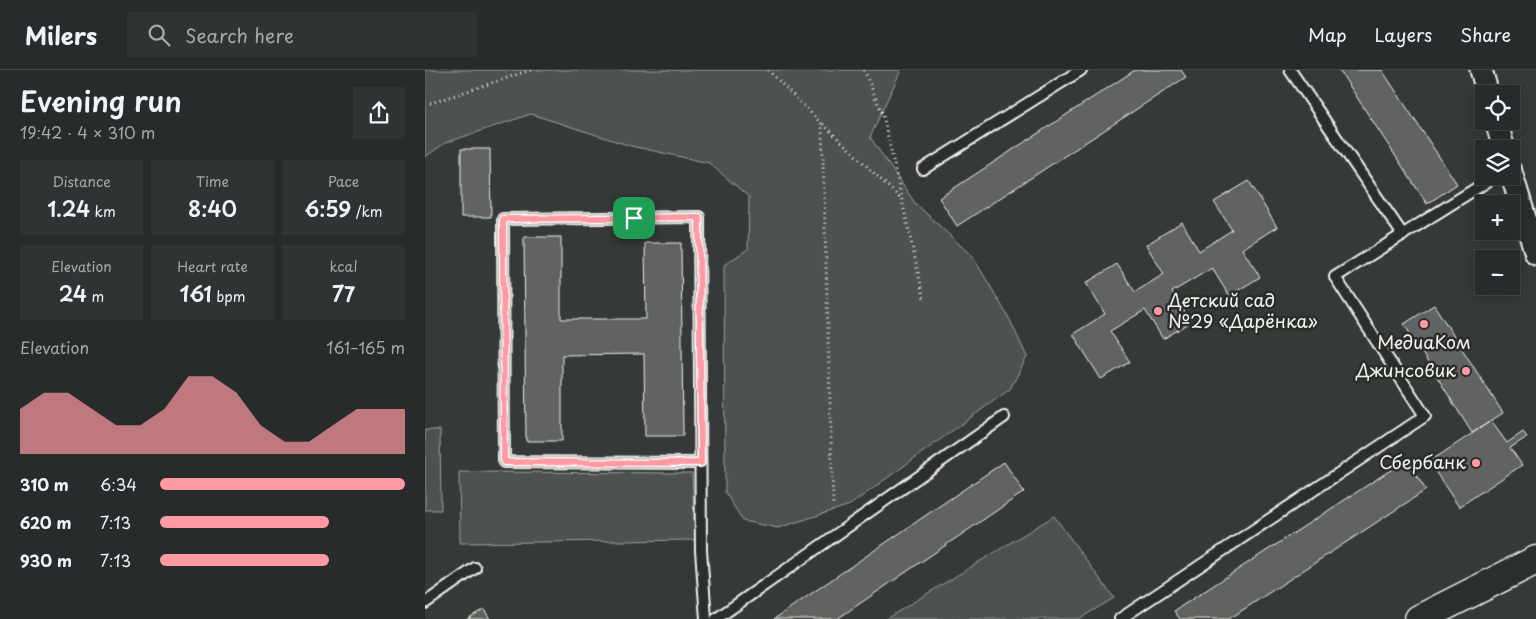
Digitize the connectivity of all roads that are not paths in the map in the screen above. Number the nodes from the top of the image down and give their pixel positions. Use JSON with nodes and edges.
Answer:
{"nodes":[{"id":1,"x":1081,"y":70,"type":"edge"},
{"id":2,"x":1290,"y":70,"type":"edge"},
{"id":3,"x":1481,"y":70,"type":"edge"},
{"id":4,"x":1485,"y":85,"type":"edge"},
{"id":5,"x":923,"y":169,"type":"dead end"},
{"id":6,"x":1482,"y":185,"type":"edge"},
{"id":7,"x":1515,"y":185,"type":"edge"},
{"id":8,"x":1403,"y":234,"type":"junction"},
{"id":9,"x":1536,"y":254,"type":"edge"},
{"id":10,"x":1004,"y":417,"type":"dead end"},
{"id":11,"x":701,"y":463,"type":"junction"},
{"id":12,"x":1536,"y":560,"type":"edge"},
{"id":13,"x":475,"y":568,"type":"dead end"},
{"id":14,"x":1536,"y":574,"type":"edge"},
{"id":15,"x":425,"y":603,"type":"edge"},
{"id":16,"x":706,"y":619,"type":"edge"},
{"id":17,"x":716,"y":619,"type":"edge"},
{"id":18,"x":1120,"y":619,"type":"edge"},
{"id":19,"x":1419,"y":619,"type":"edge"},
{"id":20,"x":1447,"y":619,"type":"edge"}],
"edges":[{"from":1,"to":5,"type":"lane"},
{"from":2,"to":8,"type":"lane"},
{"from":3,"to":4,"type":"street"},
{"from":6,"to":8,"type":"lane"},
{"from":7,"to":9,"type":"street"},
{"from":8,"to":18,"type":"lane"},
{"from":10,"to":17,"type":"lane"},
{"from":11,"to":11,"type":"lane"},
{"from":11,"to":16,"type":"lane"},
{"from":12,"to":19,"type":"main road"},
{"from":13,"to":15,"type":"lane"},
{"from":14,"to":20,"type":"main road"}]}
